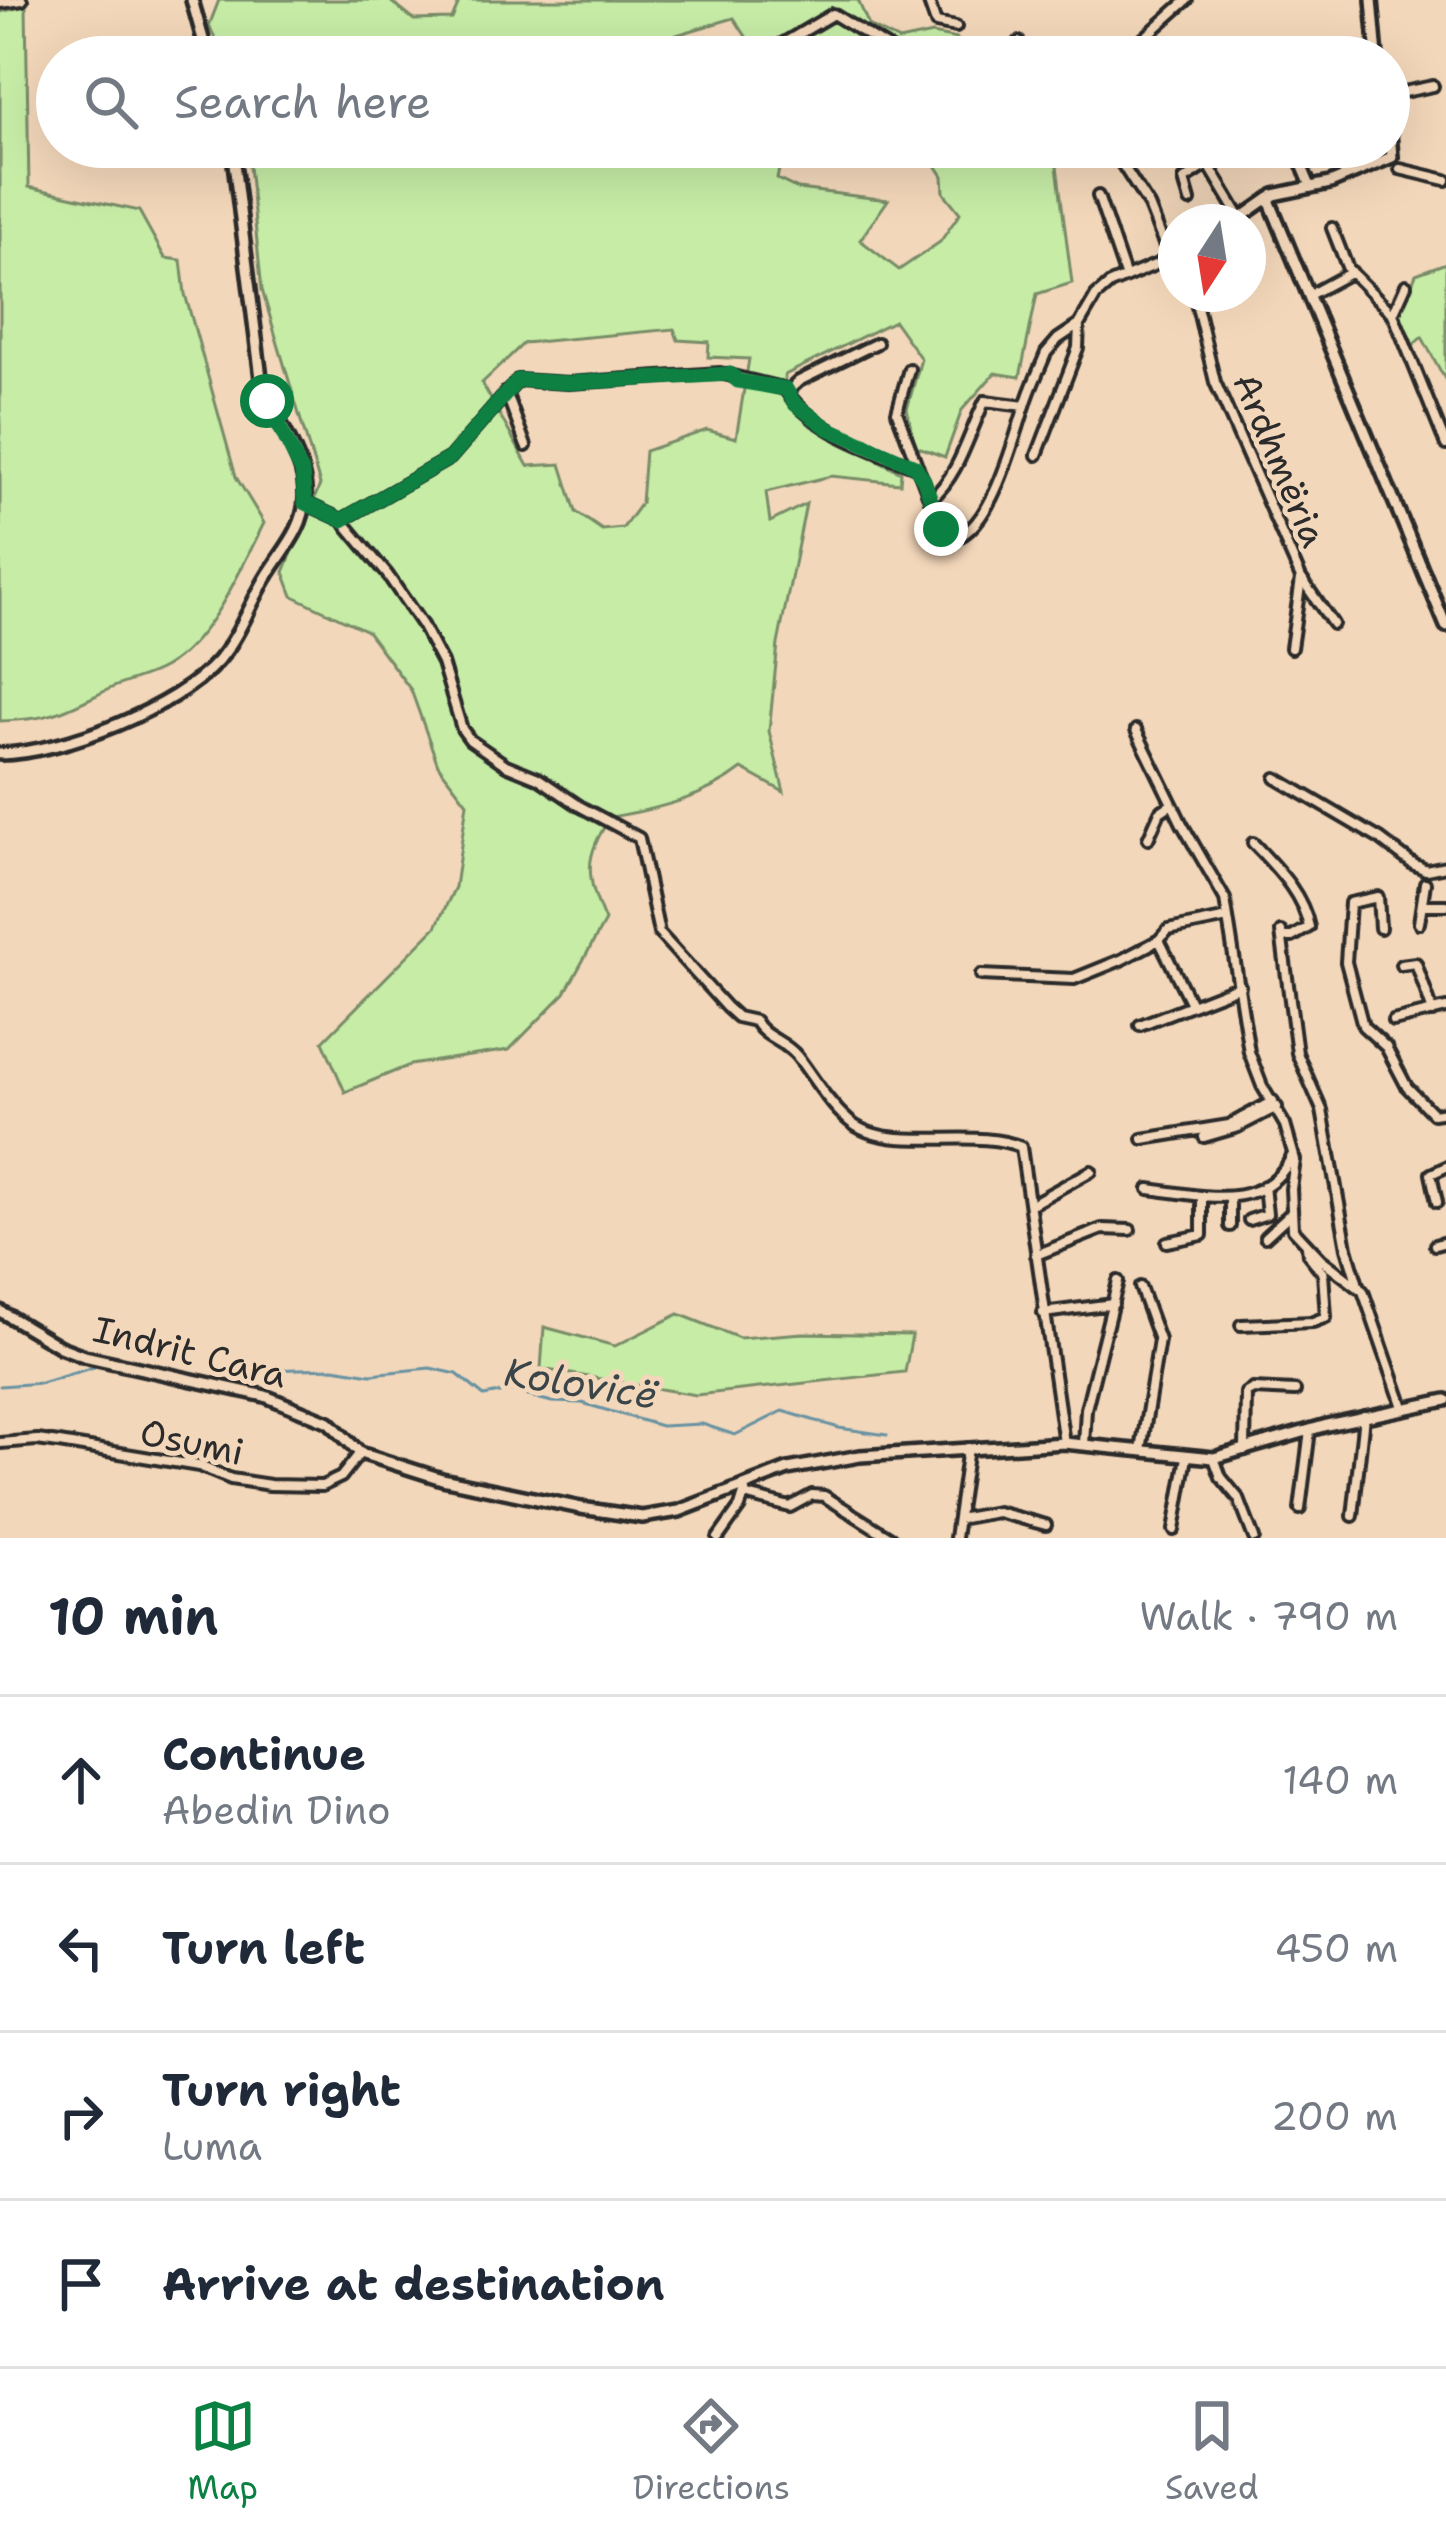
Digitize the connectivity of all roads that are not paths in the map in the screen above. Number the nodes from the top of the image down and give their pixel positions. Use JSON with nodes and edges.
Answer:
{"nodes":[{"id":1,"x":22,"y":0,"type":"edge"},
{"id":2,"x":192,"y":0,"type":"edge"},
{"id":3,"x":928,"y":0,"type":"edge"},
{"id":4,"x":1186,"y":0,"type":"edge"},
{"id":5,"x":1372,"y":0,"type":"edge"},
{"id":6,"x":0,"y":3,"type":"edge"},
{"id":7,"x":956,"y":27,"type":"dead end"},
{"id":8,"x":202,"y":36,"type":"edge"},
{"id":9,"x":795,"y":36,"type":"edge"},
{"id":10,"x":868,"y":36,"type":"edge"},
{"id":11,"x":1146,"y":36,"type":"edge"},
{"id":12,"x":1375,"y":36,"type":"edge"},
{"id":13,"x":1433,"y":86,"type":"dead end"},
{"id":14,"x":1410,"y":91,"type":"edge"},
{"id":15,"x":235,"y":168,"type":"edge"},
{"id":16,"x":1125,"y":168,"type":"edge"},
{"id":17,"x":1203,"y":168,"type":"edge"},
{"id":18,"x":1211,"y":168,"type":"edge"},
{"id":19,"x":1303,"y":168,"type":"edge"},
{"id":20,"x":1371,"y":168,"type":"edge"},
{"id":21,"x":1400,"y":169,"type":"dead end"},
{"id":22,"x":1446,"y":180,"type":"edge"},
{"id":23,"x":1311,"y":188,"type":"junction"},
{"id":24,"x":1098,"y":196,"type":"dead end"},
{"id":25,"x":1270,"y":197,"type":"junction"},
{"id":26,"x":1190,"y":201,"type":"dead end"},
{"id":27,"x":1230,"y":204,"type":"edge"},
{"id":28,"x":1260,"y":204,"type":"edge"},
{"id":29,"x":1158,"y":226,"type":"edge"},
{"id":30,"x":1332,"y":228,"type":"dead end"},
{"id":31,"x":1158,"y":263,"type":"edge"},
{"id":32,"x":1352,"y":272,"type":"junction"},
{"id":33,"x":1125,"y":275,"type":"junction"},
{"id":34,"x":1406,"y":285,"type":"dead end"},
{"id":35,"x":1311,"y":294,"type":"junction"},
{"id":36,"x":1198,"y":312,"type":"edge"},
{"id":37,"x":1393,"y":314,"type":"junction"},
{"id":38,"x":1079,"y":325,"type":"junction"},
{"id":39,"x":878,"y":343,"type":"dead end"},
{"id":40,"x":909,"y":368,"type":"dead end"},
{"id":41,"x":786,"y":389,"type":"junction"},
{"id":42,"x":506,"y":390,"type":"junction"},
{"id":43,"x":1025,"y":406,"type":"junction"},
{"id":44,"x":1446,"y":445,"type":"edge"},
{"id":45,"x":526,"y":446,"type":"dead end"},
{"id":46,"x":1037,"y":455,"type":"dead end"},
{"id":47,"x":915,"y":466,"type":"junction"},
{"id":48,"x":931,"y":499,"type":"junction"},
{"id":49,"x":305,"y":503,"type":"junction"},
{"id":50,"x":342,"y":520,"type":"junction"},
{"id":51,"x":1301,"y":578,"type":"junction"},
{"id":52,"x":1333,"y":624,"type":"dead end"},
{"id":53,"x":1446,"y":626,"type":"edge"},
{"id":54,"x":1291,"y":648,"type":"dead end"},
{"id":55,"x":1136,"y":730,"type":"dead end"},
{"id":56,"x":0,"y":754,"type":"edge"},
{"id":57,"x":1276,"y":778,"type":"dead end"},
{"id":58,"x":1172,"y":804,"type":"junction"},
{"id":59,"x":1148,"y":839,"type":"dead end"},
{"id":60,"x":1253,"y":843,"type":"dead end"},
{"id":61,"x":1446,"y":866,"type":"edge"},
{"id":62,"x":1425,"y":883,"type":"dead end"},
{"id":63,"x":1423,"y":905,"type":"junction"},
{"id":64,"x":1446,"y":905,"type":"edge"},
{"id":65,"x":1228,"y":918,"type":"junction"},
{"id":66,"x":1419,"y":923,"type":"dead end"},
{"id":67,"x":1380,"y":928,"type":"dead end"},
{"id":68,"x":1159,"y":940,"type":"junction"},
{"id":69,"x":1401,"y":965,"type":"dead end"},
{"id":70,"x":981,"y":976,"type":"dead end"},
{"id":71,"x":1240,"y":986,"type":"junction"},
{"id":72,"x":1191,"y":1004,"type":"junction"},
{"id":73,"x":1446,"y":1008,"type":"edge"},
{"id":74,"x":1433,"y":1012,"type":"junction"},
{"id":75,"x":1393,"y":1022,"type":"dead end"},
{"id":76,"x":1140,"y":1025,"type":"dead end"},
{"id":77,"x":1275,"y":1104,"type":"junction"},
{"id":78,"x":1446,"y":1112,"type":"edge"},
{"id":79,"x":1204,"y":1137,"type":"dead end"},
{"id":80,"x":1143,"y":1139,"type":"dead end"},
{"id":81,"x":1293,"y":1154,"type":"junction"},
{"id":82,"x":1446,"y":1167,"type":"edge"},
{"id":83,"x":1091,"y":1172,"type":"dead end"},
{"id":84,"x":1264,"y":1186,"type":"junction"},
{"id":85,"x":1149,"y":1189,"type":"dead end"},
{"id":86,"x":1202,"y":1196,"type":"junction"},
{"id":87,"x":1230,"y":1198,"type":"junction"},
{"id":88,"x":1436,"y":1202,"type":"dead end"},
{"id":89,"x":1030,"y":1205,"type":"junction"},
{"id":90,"x":1292,"y":1213,"type":"junction"},
{"id":91,"x":1249,"y":1220,"type":"dead end"},
{"id":92,"x":1230,"y":1226,"type":"dead end"},
{"id":93,"x":1130,"y":1230,"type":"dead end"},
{"id":94,"x":1264,"y":1237,"type":"dead end"},
{"id":95,"x":1446,"y":1242,"type":"edge"},
{"id":96,"x":1167,"y":1243,"type":"dead end"},
{"id":97,"x":1306,"y":1244,"type":"junction"},
{"id":98,"x":1435,"y":1245,"type":"dead end"},
{"id":99,"x":1036,"y":1255,"type":"junction"},
{"id":100,"x":1118,"y":1281,"type":"dead end"},
{"id":101,"x":1140,"y":1287,"type":"dead end"},
{"id":102,"x":1358,"y":1287,"type":"junction"},
{"id":103,"x":1112,"y":1304,"type":"junction"},
{"id":104,"x":0,"y":1311,"type":"edge"},
{"id":105,"x":1042,"y":1313,"type":"junction"},
{"id":106,"x":1241,"y":1325,"type":"dead end"},
{"id":107,"x":1295,"y":1391,"type":"dead end"},
{"id":108,"x":1446,"y":1400,"type":"edge"},
{"id":109,"x":1403,"y":1408,"type":"junction"},
{"id":110,"x":1364,"y":1416,"type":"junction"},
{"id":111,"x":1310,"y":1430,"type":"junction"},
{"id":112,"x":0,"y":1443,"type":"edge"},
{"id":113,"x":1064,"y":1443,"type":"junction"},
{"id":114,"x":1084,"y":1445,"type":"junction"},
{"id":115,"x":968,"y":1448,"type":"junction"},
{"id":116,"x":1141,"y":1450,"type":"junction"},
{"id":117,"x":1245,"y":1450,"type":"junction"},
{"id":118,"x":361,"y":1453,"type":"junction"},
{"id":119,"x":1187,"y":1456,"type":"junction"},
{"id":120,"x":1214,"y":1458,"type":"junction"},
{"id":121,"x":746,"y":1489,"type":"junction"},
{"id":122,"x":1300,"y":1509,"type":"dead end"},
{"id":123,"x":1353,"y":1516,"type":"dead end"},
{"id":124,"x":958,"y":1519,"type":"junction"},
{"id":125,"x":1046,"y":1525,"type":"dead end"},
{"id":126,"x":1174,"y":1530,"type":"dead end"},
{"id":127,"x":718,"y":1538,"type":"edge"},
{"id":128,"x":891,"y":1538,"type":"edge"},
{"id":129,"x":955,"y":1538,"type":"edge"},
{"id":130,"x":1254,"y":1538,"type":"edge"}],
"edges":[{"from":1,"to":6,"type":"street"},
{"from":2,"to":8,"type":"street"},
{"from":3,"to":7,"type":"street"},
{"from":4,"to":11,"type":"street"},
{"from":5,"to":12,"type":"street"},
{"from":9,"to":10,"type":"street"},
{"from":13,"to":14,"type":"street"},
{"from":15,"to":49,"type":"street"},
{"from":16,"to":29,"type":"street"},
{"from":17,"to":26,"type":"street"},
{"from":18,"to":27,"type":"street"},
{"from":19,"to":23,"type":"street"},
{"from":20,"to":23,"type":"street"},
{"from":21,"to":22,"type":"street"},
{"from":23,"to":25,"type":"street"},
{"from":24,"to":33,"type":"street"},
{"from":25,"to":28,"type":"street"},
{"from":25,"to":35,"type":"street"},
{"from":30,"to":32,"type":"street"},
{"from":31,"to":33,"type":"street"},
{"from":32,"to":35,"type":"street"},
{"from":32,"to":37,"type":"street"},
{"from":33,"to":38,"type":"street"},
{"from":34,"to":37,"type":"street"},
{"from":35,"to":53,"type":"street"},
{"from":36,"to":51,"type":"street","name":"Ardhmëria"},
{"from":37,"to":44,"type":"street"},
{"from":38,"to":43,"type":"street"},
{"from":38,"to":46,"type":"street"},
{"from":39,"to":41,"type":"street"},
{"from":40,"to":47,"type":"street"},
{"from":41,"to":42,"type":"street"},
{"from":41,"to":47,"type":"street"},
{"from":42,"to":45,"type":"street"},
{"from":42,"to":50,"type":"street"},
{"from":43,"to":48,"type":"street"},
{"from":43,"to":48,"type":"street"},
{"from":47,"to":48,"type":"street"},
{"from":49,"to":50,"type":"street"},
{"from":49,"to":56,"type":"street"},
{"from":50,"to":89,"type":"street"},
{"from":51,"to":52,"type":"street","name":"Ardhmëria"},
{"from":51,"to":54,"type":"street","name":"Ardhmëria"},
{"from":55,"to":58,"type":"street"},
{"from":57,"to":61,"type":"street"},
{"from":58,"to":59,"type":"street"},
{"from":58,"to":65,"type":"street"},
{"from":60,"to":102,"type":"street"},
{"from":62,"to":63,"type":"street"},
{"from":63,"to":64,"type":"street"},
{"from":63,"to":66,"type":"street"},
{"from":65,"to":68,"type":"street"},
{"from":65,"to":71,"type":"street"},
{"from":67,"to":78,"type":"street"},
{"from":68,"to":70,"type":"street"},
{"from":68,"to":72,"type":"street"},
{"from":69,"to":74,"type":"street"},
{"from":71,"to":72,"type":"street"},
{"from":71,"to":77,"type":"street"},
{"from":72,"to":76,"type":"street"},
{"from":73,"to":74,"type":"street"},
{"from":74,"to":75,"type":"street"},
{"from":77,"to":79,"type":"street"},
{"from":77,"to":80,"type":"street"},
{"from":77,"to":81,"type":"street"},
{"from":81,"to":84,"type":"street"},
{"from":81,"to":90,"type":"street"},
{"from":82,"to":88,"type":"street"},
{"from":83,"to":89,"type":"street"},
{"from":84,"to":87,"type":"street"},
{"from":84,"to":91,"type":"street"},
{"from":85,"to":86,"type":"street"},
{"from":86,"to":87,"type":"street"},
{"from":86,"to":96,"type":"street"},
{"from":87,"to":92,"type":"street"},
{"from":89,"to":99,"type":"street"},
{"from":90,"to":94,"type":"street"},
{"from":90,"to":97,"type":"street"},
{"from":93,"to":99,"type":"street"},
{"from":95,"to":98,"type":"street"},
{"from":97,"to":102,"type":"street"},
{"from":97,"to":106,"type":"street"},
{"from":99,"to":105,"type":"street"},
{"from":100,"to":103,"type":"street"},
{"from":101,"to":116,"type":"street"},
{"from":102,"to":109,"type":"street"},
{"from":103,"to":105,"type":"street"},
{"from":103,"to":114,"type":"street"},
{"from":104,"to":118,"type":"street","name":"Indrit Cara"},
{"from":105,"to":113,"type":"street"},
{"from":107,"to":117,"type":"street"},
{"from":108,"to":109,"type":"street"},
{"from":109,"to":110,"type":"street"},
{"from":110,"to":111,"type":"street"},
{"from":110,"to":123,"type":"street"},
{"from":111,"to":117,"type":"street"},
{"from":111,"to":122,"type":"street"},
{"from":112,"to":118,"type":"street","name":"Osumi"},
{"from":113,"to":114,"type":"street"},
{"from":113,"to":115,"type":"street"},
{"from":114,"to":116,"type":"street"},
{"from":115,"to":121,"type":"street"},
{"from":115,"to":124,"type":"street"},
{"from":116,"to":119,"type":"street"},
{"from":117,"to":120,"type":"street"},
{"from":118,"to":121,"type":"street"},
{"from":119,"to":120,"type":"street"},
{"from":119,"to":126,"type":"street"},
{"from":120,"to":130,"type":"street"},
{"from":121,"to":127,"type":"street"},
{"from":121,"to":128,"type":"street"},
{"from":124,"to":125,"type":"street"},
{"from":124,"to":129,"type":"street"}]}
